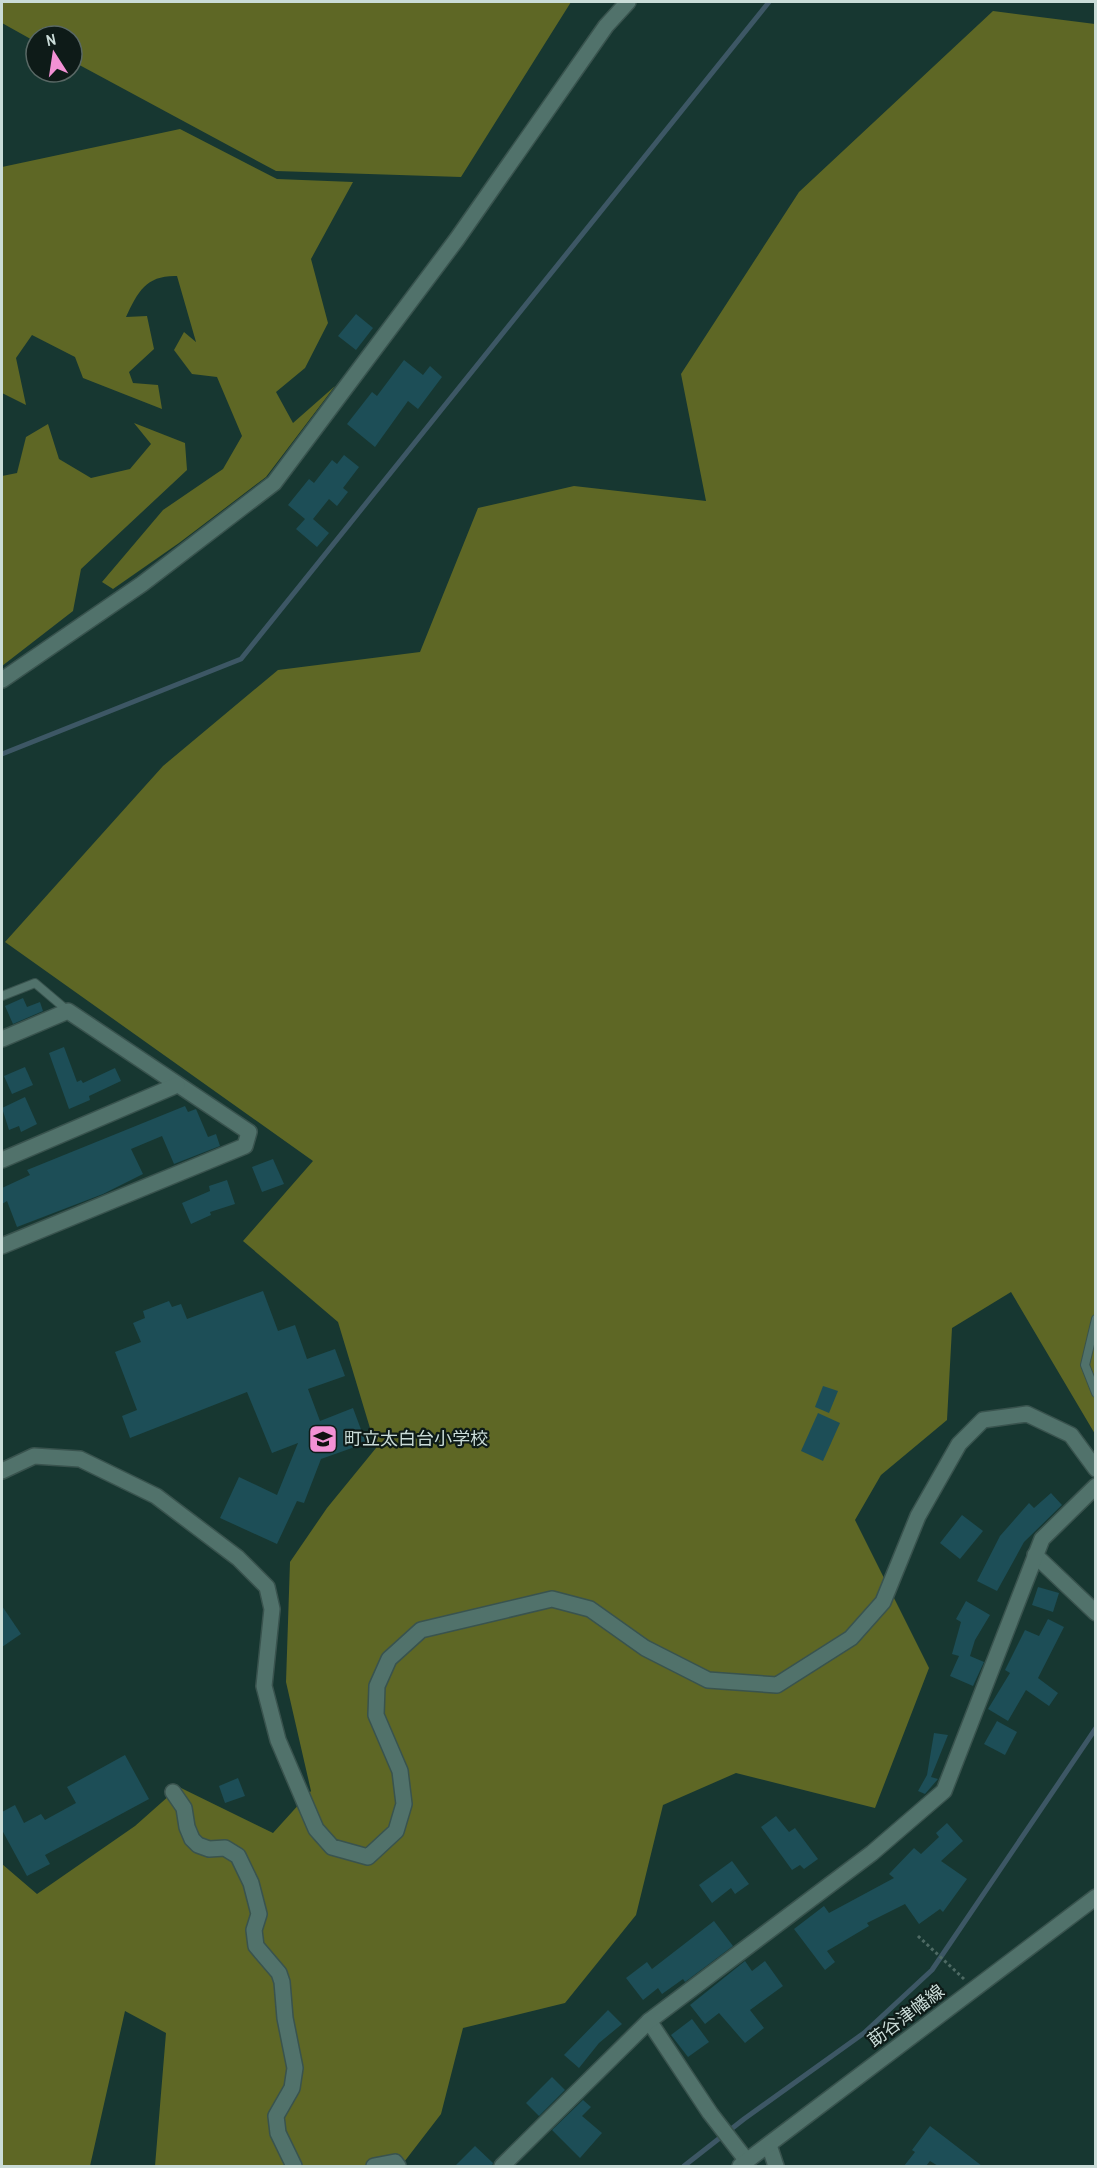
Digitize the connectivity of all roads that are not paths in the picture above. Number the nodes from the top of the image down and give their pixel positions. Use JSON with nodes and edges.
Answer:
{"nodes":[{"id":1,"x":628,"y":2,"type":"edge"},
{"id":2,"x":2,"y":680,"type":"edge"},
{"id":3,"x":2,"y":996,"type":"edge"},
{"id":4,"x":68,"y":1011,"type":"junction"},
{"id":5,"x":2,"y":1039,"type":"edge"},
{"id":6,"x":177,"y":1085,"type":"junction"},
{"id":7,"x":2,"y":1160,"type":"edge"},
{"id":8,"x":2,"y":1246,"type":"edge"},
{"id":9,"x":1095,"y":1319,"type":"edge"},
{"id":10,"x":1095,"y":1393,"type":"edge"},
{"id":11,"x":1095,"y":1469,"type":"edge"},
{"id":12,"x":2,"y":1471,"type":"edge"},
{"id":13,"x":1095,"y":1486,"type":"edge"},
{"id":14,"x":1035,"y":1555,"type":"junction"},
{"id":15,"x":1095,"y":1613,"type":"edge"},
{"id":16,"x":173,"y":1792,"type":"dead end"},
{"id":17,"x":1095,"y":1897,"type":"edge"},
{"id":18,"x":649,"y":2021,"type":"junction"},
{"id":19,"x":768,"y":2145,"type":"junction"},
{"id":20,"x":744,"y":2164,"type":"edge"},
{"id":21,"x":294,"y":2166,"type":"edge"},
{"id":22,"x":374,"y":2166,"type":"edge"},
{"id":23,"x":398,"y":2166,"type":"edge"},
{"id":24,"x":502,"y":2166,"type":"edge"},
{"id":25,"x":776,"y":2166,"type":"edge"}],
"edges":[{"from":1,"to":2,"type":"street"},
{"from":3,"to":4,"type":"lane"},
{"from":4,"to":5,"type":"street"},
{"from":4,"to":6,"type":"street"},
{"from":6,"to":7,"type":"street"},
{"from":6,"to":8,"type":"street"},
{"from":9,"to":10,"type":"lane"},
{"from":11,"to":12,"type":"street"},
{"from":13,"to":14,"type":"street"},
{"from":14,"to":15,"type":"street"},
{"from":14,"to":18,"type":"street"},
{"from":16,"to":21,"type":"street"},
{"from":17,"to":19,"type":"street","name":"莇谷津幡線"},
{"from":18,"to":20,"type":"street"},
{"from":18,"to":24,"type":"street"},
{"from":19,"to":20,"type":"street","name":"莇谷津幡線"},
{"from":19,"to":25,"type":"street"},
{"from":22,"to":23,"type":"street"}]}
